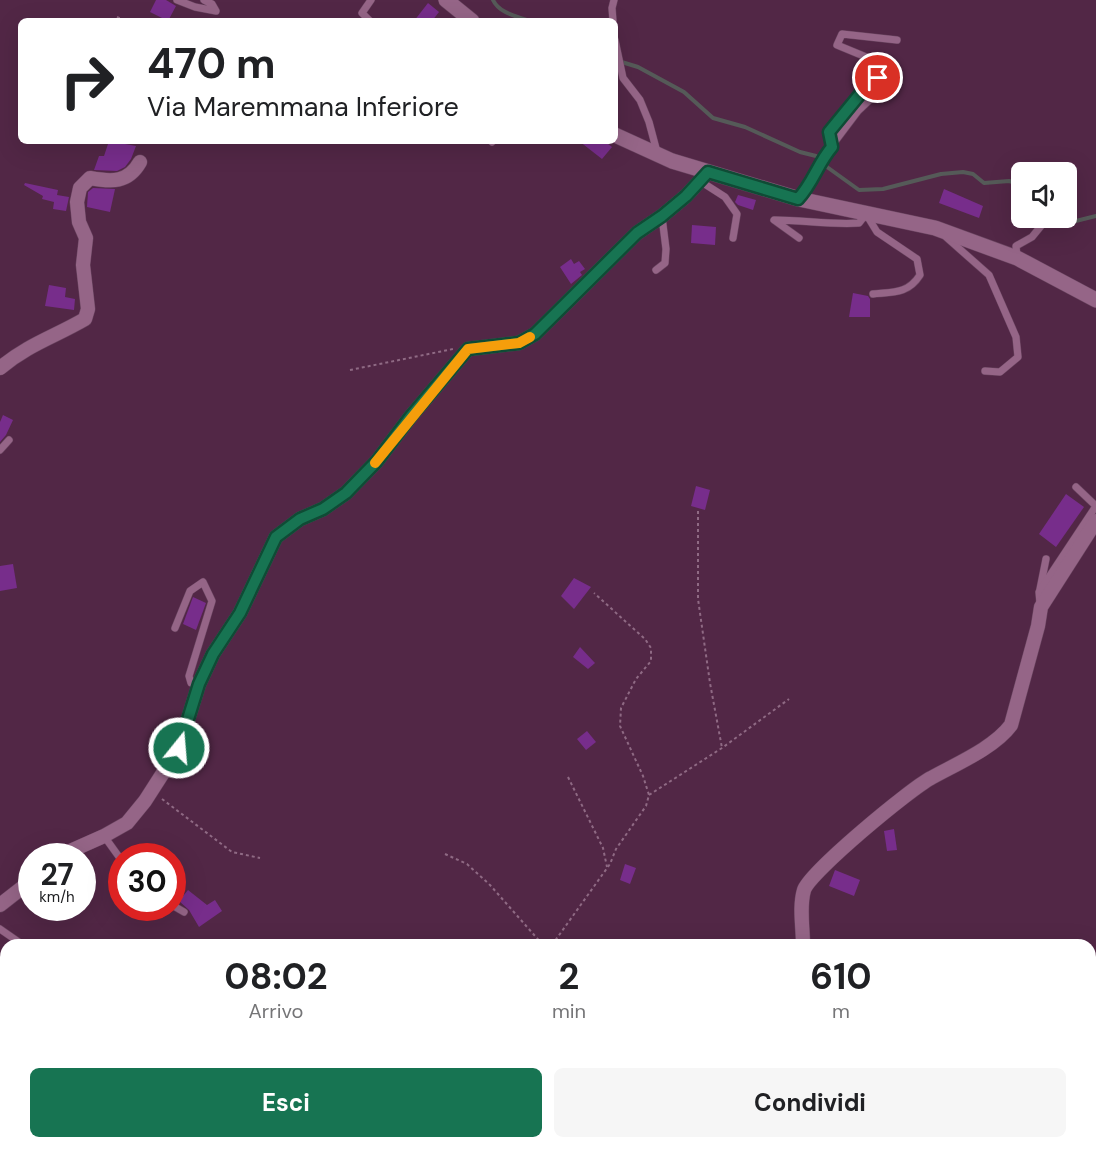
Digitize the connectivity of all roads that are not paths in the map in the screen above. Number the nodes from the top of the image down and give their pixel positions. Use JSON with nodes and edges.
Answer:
{"nodes":[{"id":1,"x":177,"y":0,"type":"edge"},
{"id":2,"x":204,"y":0,"type":"edge"},
{"id":3,"x":372,"y":0,"type":"edge"},
{"id":4,"x":446,"y":0,"type":"edge"},
{"id":5,"x":614,"y":0,"type":"edge"},
{"id":6,"x":367,"y":18,"type":"edge"},
{"id":7,"x":468,"y":18,"type":"edge"},
{"id":8,"x":613,"y":18,"type":"edge"},
{"id":9,"x":897,"y":40,"type":"dead end"},
{"id":10,"x":618,"y":54,"type":"edge"},
{"id":11,"x":879,"y":91,"type":"dead end"},
{"id":12,"x":618,"y":136,"type":"edge"},
{"id":13,"x":832,"y":147,"type":"junction"},
{"id":14,"x":658,"y":154,"type":"junction"},
{"id":15,"x":140,"y":162,"type":"dead end"},
{"id":16,"x":704,"y":177,"type":"junction"},
{"id":17,"x":798,"y":199,"type":"junction"},
{"id":18,"x":866,"y":214,"type":"junction"},
{"id":19,"x":662,"y":216,"type":"junction"},
{"id":20,"x":935,"y":228,"type":"junction"},
{"id":21,"x":1039,"y":228,"type":"edge"},
{"id":22,"x":733,"y":238,"type":"dead end"},
{"id":23,"x":799,"y":238,"type":"dead end"},
{"id":24,"x":1017,"y":258,"type":"junction"},
{"id":25,"x":656,"y":270,"type":"dead end"},
{"id":26,"x":873,"y":294,"type":"dead end"},
{"id":27,"x":1096,"y":300,"type":"edge"},
{"id":28,"x":0,"y":368,"type":"edge"},
{"id":29,"x":985,"y":371,"type":"dead end"},
{"id":30,"x":9,"y":440,"type":"dead end"},
{"id":31,"x":0,"y":450,"type":"edge"},
{"id":32,"x":1076,"y":487,"type":"dead end"},
{"id":33,"x":1096,"y":521,"type":"edge"},
{"id":34,"x":1046,"y":559,"type":"dead end"},
{"id":35,"x":1039,"y":592,"type":"junction"},
{"id":36,"x":1041,"y":607,"type":"junction"},
{"id":37,"x":175,"y":628,"type":"dead end"},
{"id":38,"x":199,"y":684,"type":"junction"},
{"id":39,"x":104,"y":836,"type":"junction"},
{"id":40,"x":88,"y":843,"type":"edge"},
{"id":41,"x":109,"y":843,"type":"edge"},
{"id":42,"x":18,"y":891,"type":"edge"},
{"id":43,"x":0,"y":905,"type":"edge"},
{"id":44,"x":0,"y":929,"type":"edge"},
{"id":45,"x":14,"y":939,"type":"edge"},
{"id":46,"x":803,"y":939,"type":"edge"}],
"edges":[{"from":1,"to":2,"type":"lane"},
{"from":3,"to":6,"type":"lane"},
{"from":4,"to":7,"type":"main road"},
{"from":5,"to":8,"type":"lane"},
{"from":9,"to":13,"type":"lane"},
{"from":10,"to":14,"type":"lane"},
{"from":11,"to":13,"type":"lane"},
{"from":12,"to":14,"type":"main road"},
{"from":13,"to":17,"type":"lane"},
{"from":14,"to":16,"type":"main road"},
{"from":15,"to":28,"type":"street"},
{"from":16,"to":17,"type":"main road"},
{"from":16,"to":19,"type":"street"},
{"from":16,"to":22,"type":"lane"},
{"from":17,"to":18,"type":"main road"},
{"from":18,"to":20,"type":"main road"},
{"from":18,"to":23,"type":"lane"},
{"from":18,"to":26,"type":"lane"},
{"from":19,"to":25,"type":"lane"},
{"from":19,"to":38,"type":"street"},
{"from":20,"to":24,"type":"main road"},
{"from":20,"to":29,"type":"lane"},
{"from":21,"to":24,"type":"lane"},
{"from":24,"to":27,"type":"main road"},
{"from":30,"to":31,"type":"lane"},
{"from":32,"to":35,"type":"lane"},
{"from":33,"to":36,"type":"street"},
{"from":34,"to":35,"type":"lane"},
{"from":35,"to":36,"type":"lane"},
{"from":36,"to":46,"type":"street"},
{"from":37,"to":38,"type":"lane"},
{"from":38,"to":39,"type":"street"},
{"from":39,"to":40,"type":"street"},
{"from":39,"to":41,"type":"lane"},
{"from":42,"to":43,"type":"street"},
{"from":44,"to":45,"type":"lane"}]}
